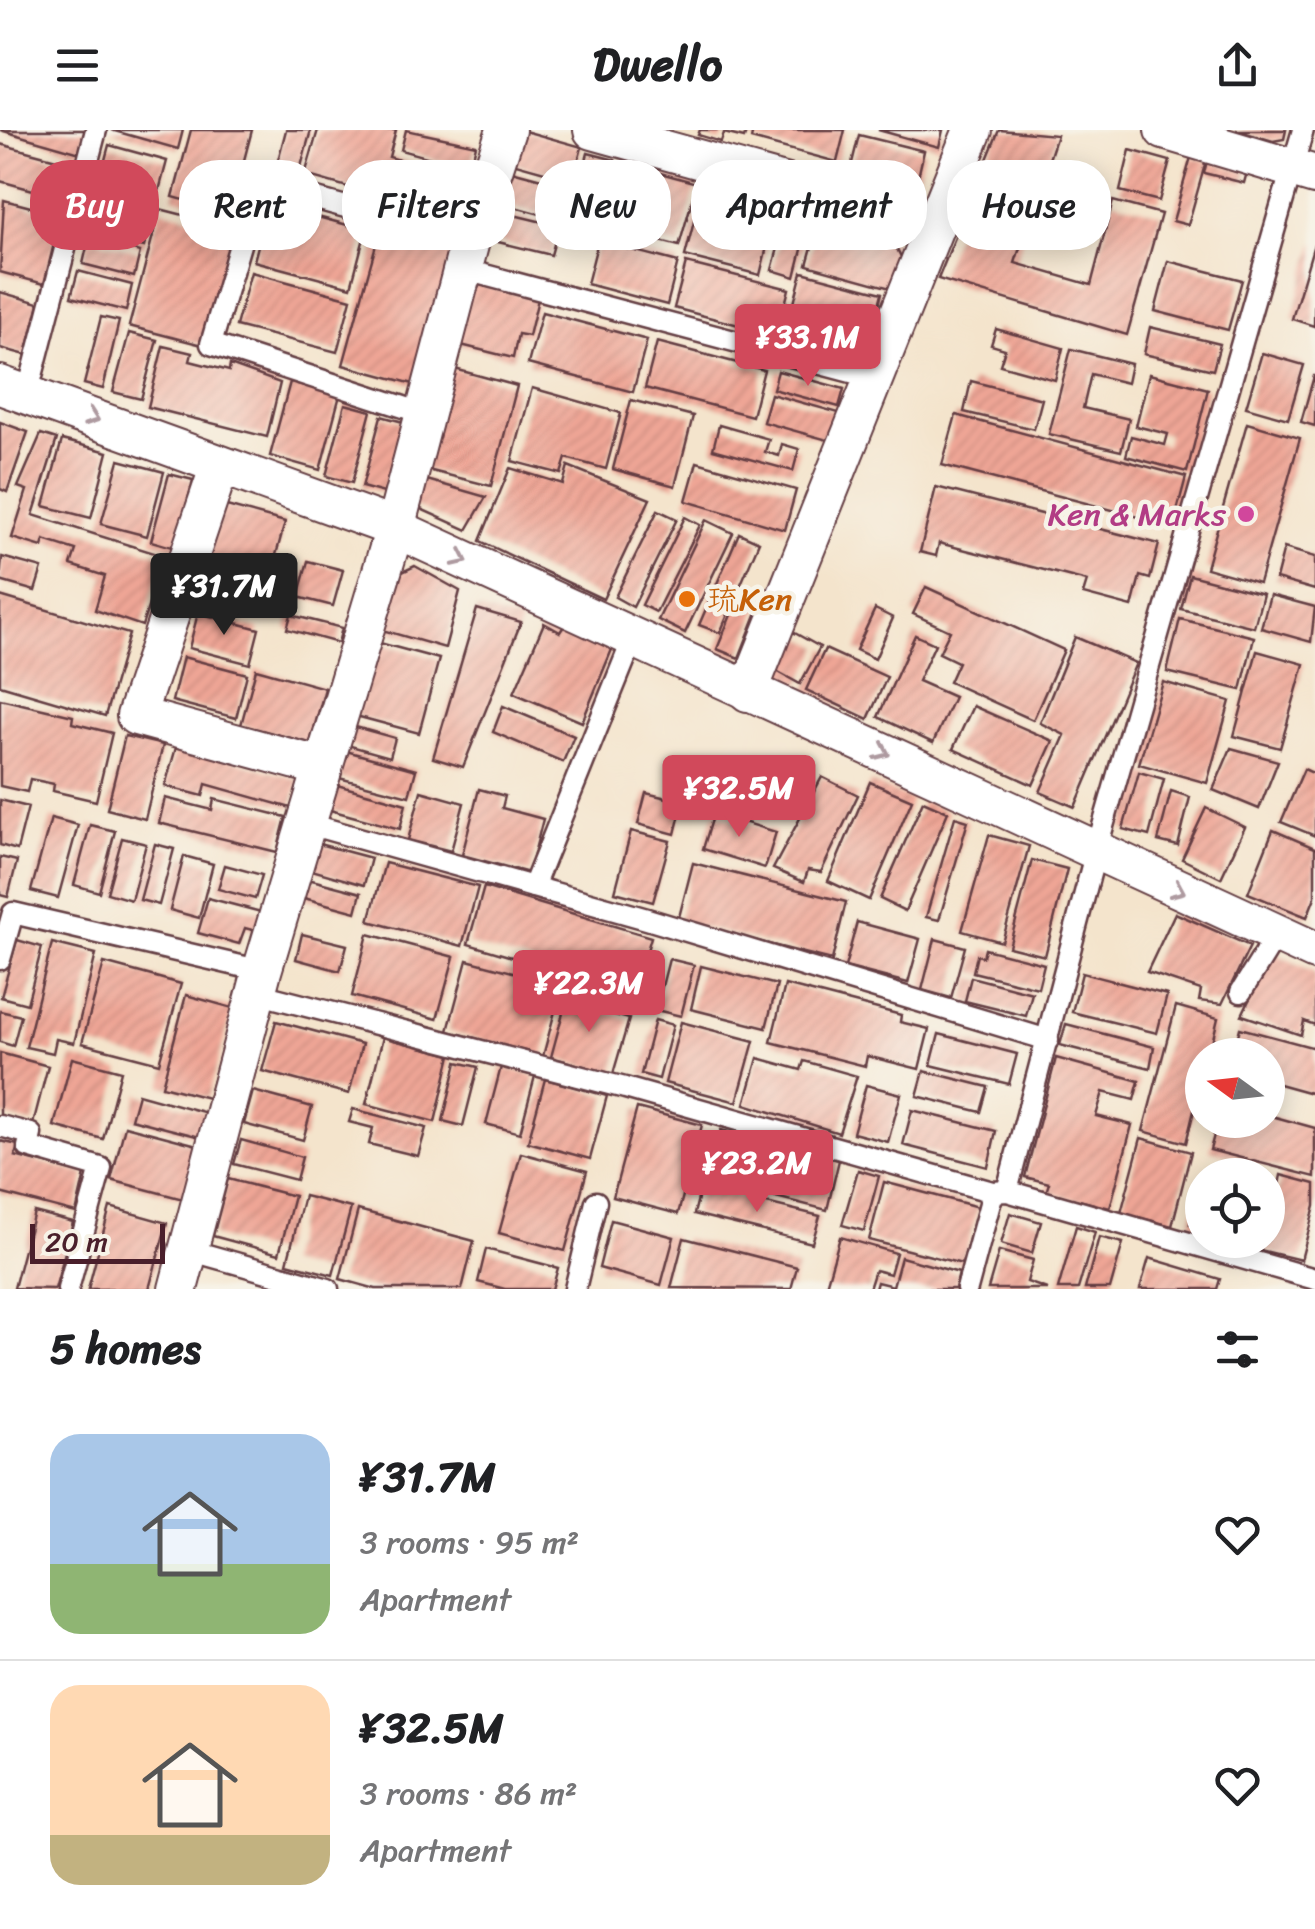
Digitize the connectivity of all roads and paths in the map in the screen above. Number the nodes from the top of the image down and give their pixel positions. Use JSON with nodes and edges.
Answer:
{"nodes":[{"id":1,"x":96,"y":130,"type":"edge"},
{"id":2,"x":506,"y":130,"type":"edge"},
{"id":3,"x":593,"y":130,"type":"edge"},
{"id":4,"x":973,"y":130,"type":"edge"},
{"id":5,"x":1164,"y":130,"type":"edge"},
{"id":6,"x":1303,"y":130,"type":"edge"},
{"id":7,"x":1304,"y":172,"type":"edge"},
{"id":8,"x":935,"y":225,"type":"junction"},
{"id":9,"x":466,"y":255,"type":"junction"},
{"id":10,"x":874,"y":378,"type":"junction"},
{"id":11,"x":14,"y":390,"type":"edge"},
{"id":12,"x":422,"y":413,"type":"junction"},
{"id":13,"x":220,"y":464,"type":"junction"},
{"id":14,"x":394,"y":528,"type":"junction"},
{"id":15,"x":633,"y":639,"type":"junction"},
{"id":16,"x":748,"y":692,"type":"junction"},
{"id":17,"x":322,"y":766,"type":"junction"},
{"id":18,"x":306,"y":823,"type":"junction"},
{"id":19,"x":1096,"y":848,"type":"junction"},
{"id":20,"x":534,"y":887,"type":"junction"},
{"id":21,"x":1276,"y":934,"type":"junction"},
{"id":22,"x":1315,"y":951,"type":"edge"},
{"id":23,"x":0,"y":959,"type":"edge"},
{"id":24,"x":259,"y":982,"type":"junction"},
{"id":25,"x":1241,"y":992,"type":"dead end"},
{"id":26,"x":1048,"y":1040,"type":"junction"},
{"id":27,"x":0,"y":1126,"type":"edge"},
{"id":28,"x":1000,"y":1192,"type":"junction"},
{"id":29,"x":596,"y":1202,"type":"dead end"},
{"id":30,"x":189,"y":1250,"type":"junction"},
{"id":31,"x":1315,"y":1279,"type":"edge"},
{"id":32,"x":68,"y":1289,"type":"edge"},
{"id":33,"x":178,"y":1289,"type":"edge"},
{"id":34,"x":328,"y":1289,"type":"edge"},
{"id":35,"x":575,"y":1289,"type":"edge"},
{"id":36,"x":967,"y":1289,"type":"edge"}],
"edges":[{"from":1,"to":11,"type":"lane"},
{"from":2,"to":9,"type":"street"},
{"from":3,"to":8,"type":"street"},
{"from":4,"to":8,"type":"street"},
{"from":5,"to":7,"type":"street"},
{"from":6,"to":7,"type":"lane"},
{"from":7,"to":19,"type":"lane"},
{"from":8,"to":10,"type":"street"},
{"from":9,"to":10,"type":"lane"},
{"from":9,"to":12,"type":"street"},
{"from":9,"to":12,"type":"lane"},
{"from":10,"to":16,"type":"street"},
{"from":11,"to":13,"type":"street","one_way":true},
{"from":12,"to":14,"type":"street"},
{"from":13,"to":14,"type":"street"},
{"from":13,"to":17,"type":"street"},
{"from":14,"to":15,"type":"street","one_way":true},
{"from":14,"to":17,"type":"street"},
{"from":15,"to":16,"type":"street"},
{"from":15,"to":20,"type":"lane"},
{"from":16,"to":19,"type":"street","one_way":true},
{"from":17,"to":18,"type":"street"},
{"from":18,"to":20,"type":"lane"},
{"from":18,"to":24,"type":"street"},
{"from":19,"to":21,"type":"street","one_way":true},
{"from":19,"to":26,"type":"lane"},
{"from":20,"to":26,"type":"lane"},
{"from":21,"to":22,"type":"street"},
{"from":21,"to":25,"type":"lane"},
{"from":23,"to":24,"type":"lane"},
{"from":24,"to":28,"type":"lane"},
{"from":24,"to":30,"type":"street"},
{"from":26,"to":28,"type":"lane"},
{"from":27,"to":32,"type":"lane"},
{"from":28,"to":31,"type":"lane"},
{"from":28,"to":36,"type":"lane"},
{"from":29,"to":35,"type":"lane"},
{"from":30,"to":33,"type":"street"},
{"from":30,"to":34,"type":"lane"}]}
